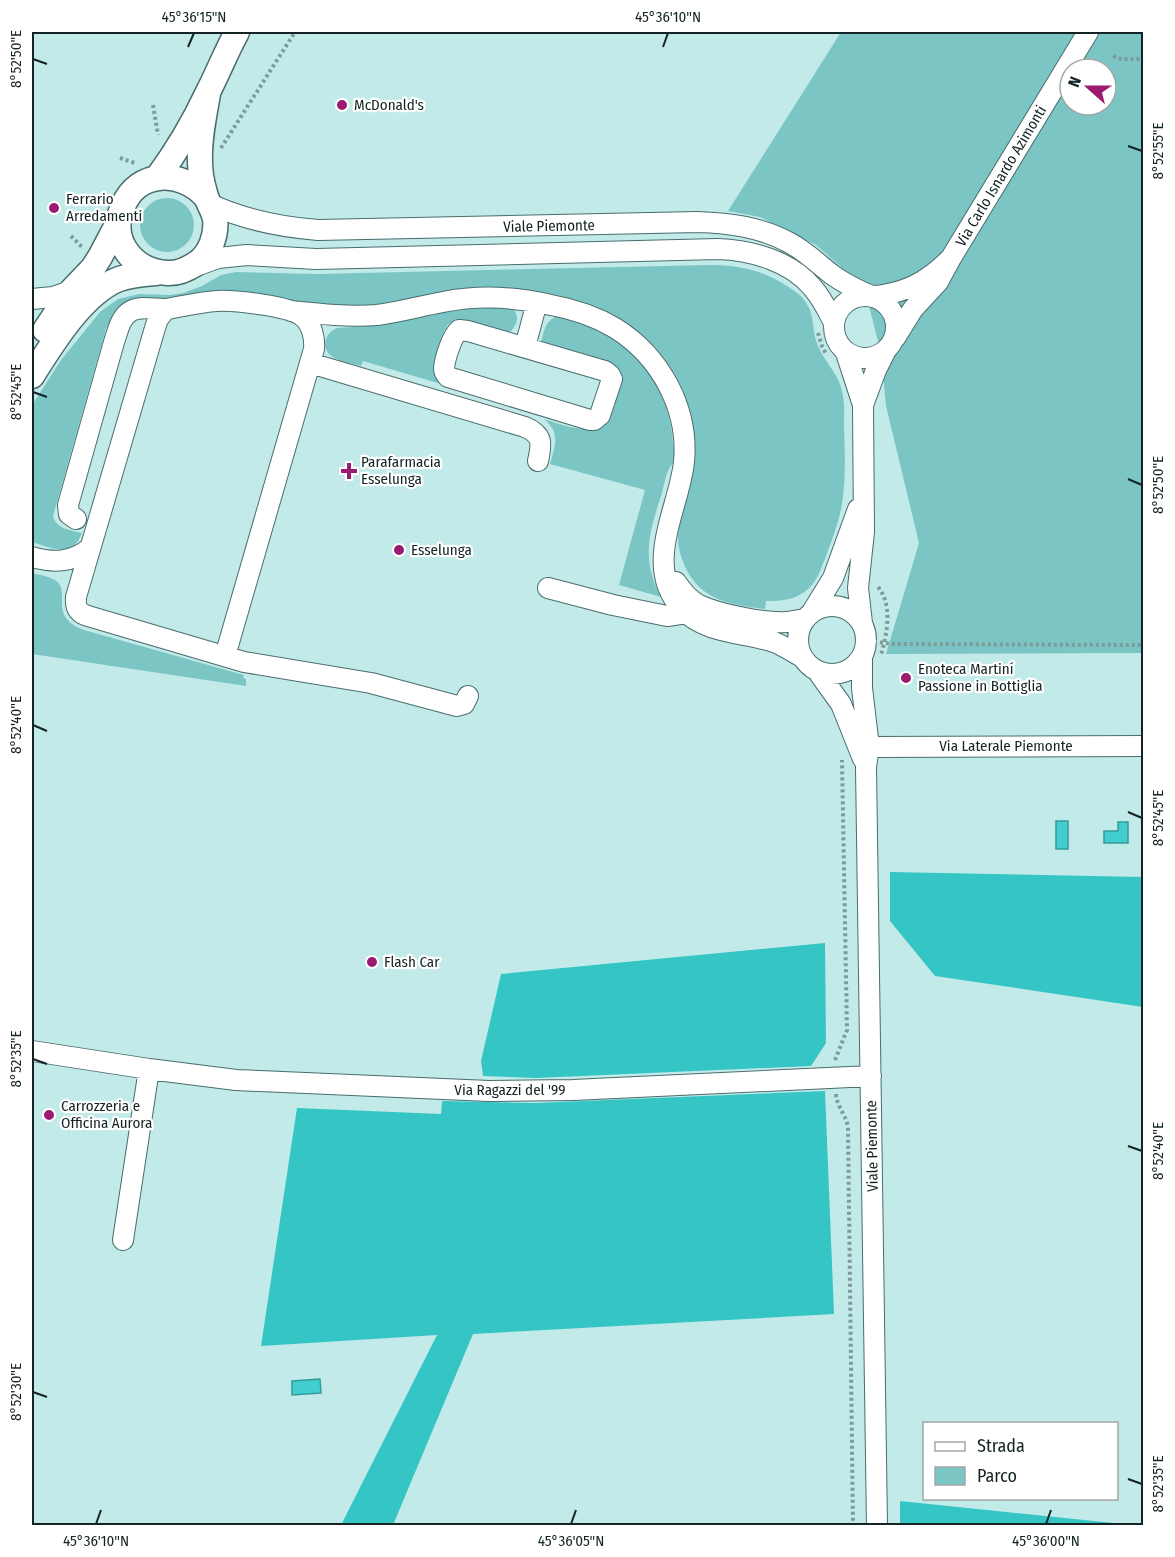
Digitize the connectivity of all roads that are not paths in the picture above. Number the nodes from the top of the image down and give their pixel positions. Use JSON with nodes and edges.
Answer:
{"nodes":[{"id":1,"x":237,"y":32,"type":"edge"},
{"id":2,"x":1088,"y":32,"type":"edge"},
{"id":3,"x":208,"y":94,"type":"junction"},
{"id":4,"x":148,"y":171,"type":"junction"},
{"id":5,"x":208,"y":200,"type":"junction"},
{"id":6,"x":119,"y":221,"type":"junction"},
{"id":7,"x":951,"y":258,"type":"junction"},
{"id":8,"x":188,"y":269,"type":"junction"},
{"id":9,"x":156,"y":273,"type":"junction"},
{"id":10,"x":71,"y":291,"type":"junction"},
{"id":11,"x":873,"y":297,"type":"junction"},
{"id":12,"x":32,"y":299,"type":"edge"},
{"id":13,"x":537,"y":302,"type":"junction"},
{"id":14,"x":166,"y":309,"type":"junction"},
{"id":15,"x":291,"y":311,"type":"junction"},
{"id":16,"x":349,"y":317,"type":"junction"},
{"id":17,"x":826,"y":325,"type":"junction"},
{"id":18,"x":155,"y":328,"type":"junction"},
{"id":19,"x":114,"y":342,"type":"junction"},
{"id":20,"x":890,"y":345,"type":"junction"},
{"id":21,"x":525,"y":346,"type":"junction"},
{"id":22,"x":32,"y":351,"type":"edge"},
{"id":23,"x":312,"y":356,"type":"junction"},
{"id":24,"x":839,"y":356,"type":"junction"},
{"id":25,"x":32,"y":376,"type":"edge"},
{"id":26,"x":863,"y":405,"type":"junction"},
{"id":27,"x":538,"y":461,"type":"dead end"},
{"id":28,"x":863,"y":495,"type":"junction"},
{"id":29,"x":76,"y":519,"type":"dead end"},
{"id":30,"x":666,"y":541,"type":"junction"},
{"id":31,"x":90,"y":548,"type":"junction"},
{"id":32,"x":39,"y":559,"type":"edge"},
{"id":33,"x":548,"y":588,"type":"dead end"},
{"id":34,"x":78,"y":591,"type":"junction"},
{"id":35,"x":687,"y":613,"type":"junction"},
{"id":36,"x":809,"y":615,"type":"junction"},
{"id":37,"x":869,"y":641,"type":"junction"},
{"id":38,"x":225,"y":656,"type":"junction"},
{"id":39,"x":802,"y":657,"type":"junction"},
{"id":40,"x":818,"y":672,"type":"junction"},
{"id":41,"x":468,"y":696,"type":"dead end"},
{"id":42,"x":1143,"y":746,"type":"edge"},
{"id":43,"x":869,"y":747,"type":"junction"},
{"id":44,"x":867,"y":767,"type":"junction"},
{"id":45,"x":32,"y":1051,"type":"edge"},
{"id":46,"x":150,"y":1069,"type":"junction"},
{"id":47,"x":871,"y":1076,"type":"junction"},
{"id":48,"x":123,"y":1240,"type":"dead end"},
{"id":49,"x":877,"y":1526,"type":"edge"}],
"edges":[{"from":1,"to":3,"type":"main road"},
{"from":2,"to":7,"type":"street","name":"Via Carlo Isnardo Azimonti"},
{"from":3,"to":4,"type":"main road"},
{"from":3,"to":5,"type":"main road"},
{"from":4,"to":5,"type":"main road"},
{"from":4,"to":6,"type":"main road"},
{"from":5,"to":8,"type":"main road"},
{"from":5,"to":11,"type":"street","name":"Viale Piemonte"},
{"from":6,"to":9,"type":"main road"},
{"from":6,"to":10,"type":"main road"},
{"from":7,"to":11,"type":"street","name":"Via Carlo Isnardo Azimonti"},
{"from":7,"to":20,"type":"street","name":"Via Carlo Isnardo Azimonti"},
{"from":8,"to":9,"type":"main road"},
{"from":8,"to":17,"type":"street","name":"Viale Piemonte"},
{"from":9,"to":25,"type":"main road"},
{"from":10,"to":12,"type":"street"},
{"from":10,"to":22,"type":"main road"},
{"from":11,"to":17,"type":"street"},
{"from":11,"to":20,"type":"street"},
{"from":13,"to":16,"type":"street"},
{"from":13,"to":21,"type":"street"},
{"from":13,"to":30,"type":"street"},
{"from":14,"to":15,"type":"street"},
{"from":14,"to":18,"type":"street"},
{"from":14,"to":19,"type":"street"},
{"from":15,"to":16,"type":"street"},
{"from":15,"to":23,"type":"street"},
{"from":16,"to":23,"type":"street"},
{"from":17,"to":24,"type":"street"},
{"from":18,"to":19,"type":"street"},
{"from":18,"to":31,"type":"street"},
{"from":19,"to":29,"type":"street"},
{"from":20,"to":24,"type":"street"},
{"from":20,"to":26,"type":"street","name":"Viale Piemonte"},
{"from":21,"to":21,"type":"street"},
{"from":23,"to":27,"type":"street"},
{"from":23,"to":38,"type":"street"},
{"from":24,"to":26,"type":"street","name":"Viale Piemonte"},
{"from":26,"to":28,"type":"street","name":"Viale Piemonte"},
{"from":28,"to":36,"type":"street","name":"Viale Piemonte"},
{"from":28,"to":37,"type":"street","name":"Viale Piemonte"},
{"from":30,"to":35,"type":"street"},
{"from":30,"to":36,"type":"street"},
{"from":31,"to":32,"type":"street"},
{"from":31,"to":34,"type":"street"},
{"from":32,"to":34,"type":"street"},
{"from":33,"to":35,"type":"street"},
{"from":34,"to":38,"type":"street"},
{"from":35,"to":39,"type":"street"},
{"from":36,"to":37,"type":"street"},
{"from":36,"to":39,"type":"street"},
{"from":37,"to":40,"type":"street"},
{"from":37,"to":43,"type":"street","name":"Viale Piemonte"},
{"from":38,"to":41,"type":"street"},
{"from":39,"to":40,"type":"street"},
{"from":40,"to":44,"type":"street","name":"Viale Piemonte"},
{"from":42,"to":43,"type":"street","name":"Via Laterale Piemonte"},
{"from":43,"to":44,"type":"street","name":"Viale Piemonte"},
{"from":44,"to":47,"type":"street","name":"Viale Piemonte"},
{"from":45,"to":46,"type":"street","name":"Via Ragazzi del '99"},
{"from":46,"to":47,"type":"street","name":"Via Ragazzi del '99"},
{"from":46,"to":48,"type":"street"},
{"from":47,"to":49,"type":"street","name":"Viale Piemonte"}]}
